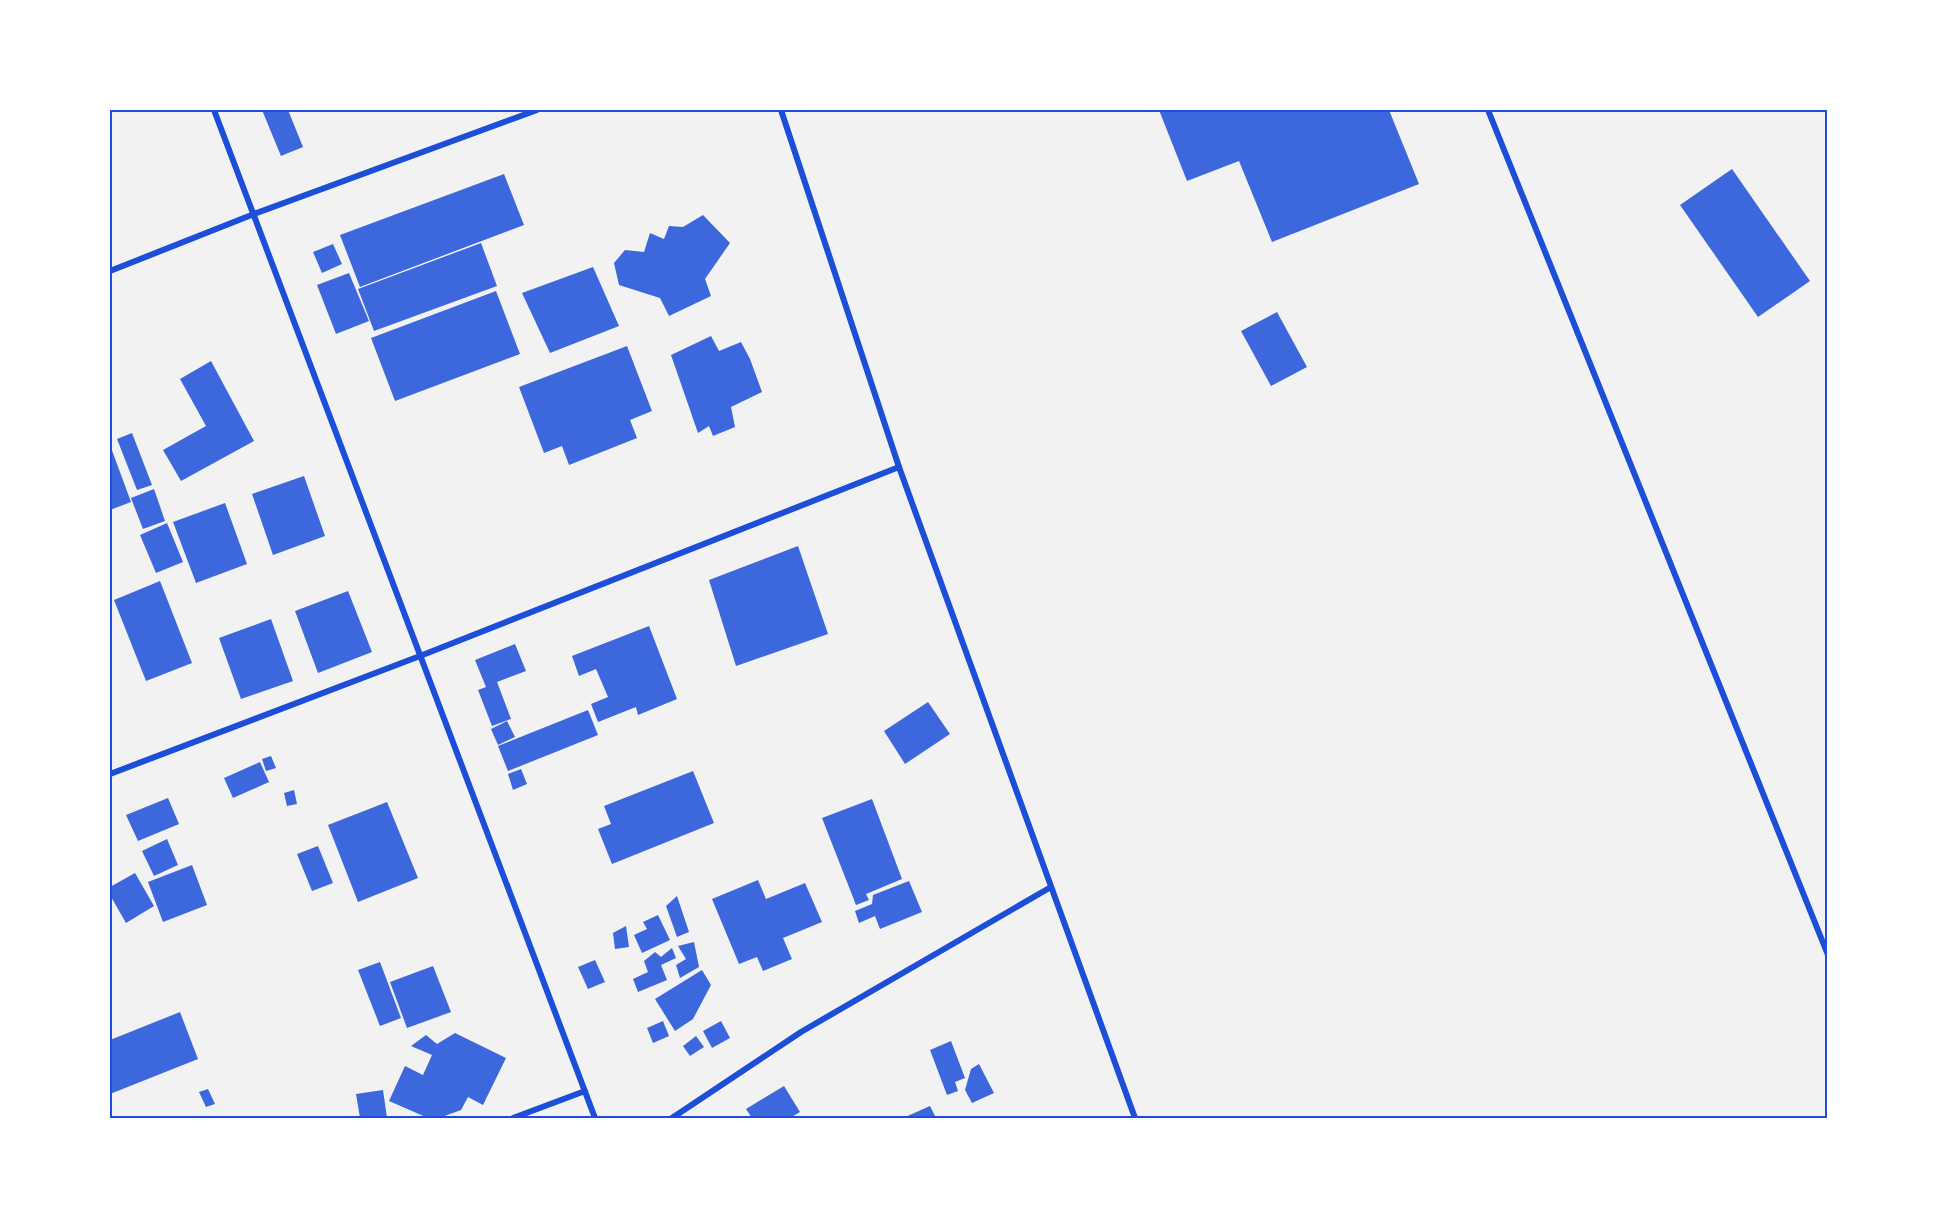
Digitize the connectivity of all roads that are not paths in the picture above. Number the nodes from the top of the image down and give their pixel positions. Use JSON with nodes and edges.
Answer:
{"nodes":[{"id":1,"x":214,"y":110,"type":"edge"},
{"id":2,"x":537,"y":110,"type":"edge"},
{"id":3,"x":781,"y":110,"type":"edge"},
{"id":4,"x":1488,"y":110,"type":"edge"},
{"id":5,"x":254,"y":214,"type":"junction"},
{"id":6,"x":110,"y":271,"type":"edge"},
{"id":7,"x":899,"y":467,"type":"junction"},
{"id":8,"x":420,"y":656,"type":"junction"},
{"id":9,"x":110,"y":774,"type":"edge"},
{"id":10,"x":1051,"y":887,"type":"junction"},
{"id":11,"x":1827,"y":955,"type":"edge"},
{"id":12,"x":585,"y":1091,"type":"junction"},
{"id":13,"x":513,"y":1119,"type":"edge"},
{"id":14,"x":595,"y":1119,"type":"edge"},
{"id":15,"x":672,"y":1119,"type":"edge"},
{"id":16,"x":1135,"y":1119,"type":"edge"}],
"edges":[{"from":1,"to":5,"type":"street"},
{"from":2,"to":5,"type":"street"},
{"from":3,"to":7,"type":"street"},
{"from":4,"to":11,"type":"street"},
{"from":5,"to":6,"type":"street"},
{"from":5,"to":8,"type":"street"},
{"from":7,"to":8,"type":"street"},
{"from":7,"to":10,"type":"street"},
{"from":8,"to":9,"type":"street"},
{"from":8,"to":12,"type":"street"},
{"from":10,"to":15,"type":"street"},
{"from":10,"to":16,"type":"street"},
{"from":12,"to":13,"type":"street"},
{"from":12,"to":14,"type":"street"}]}
